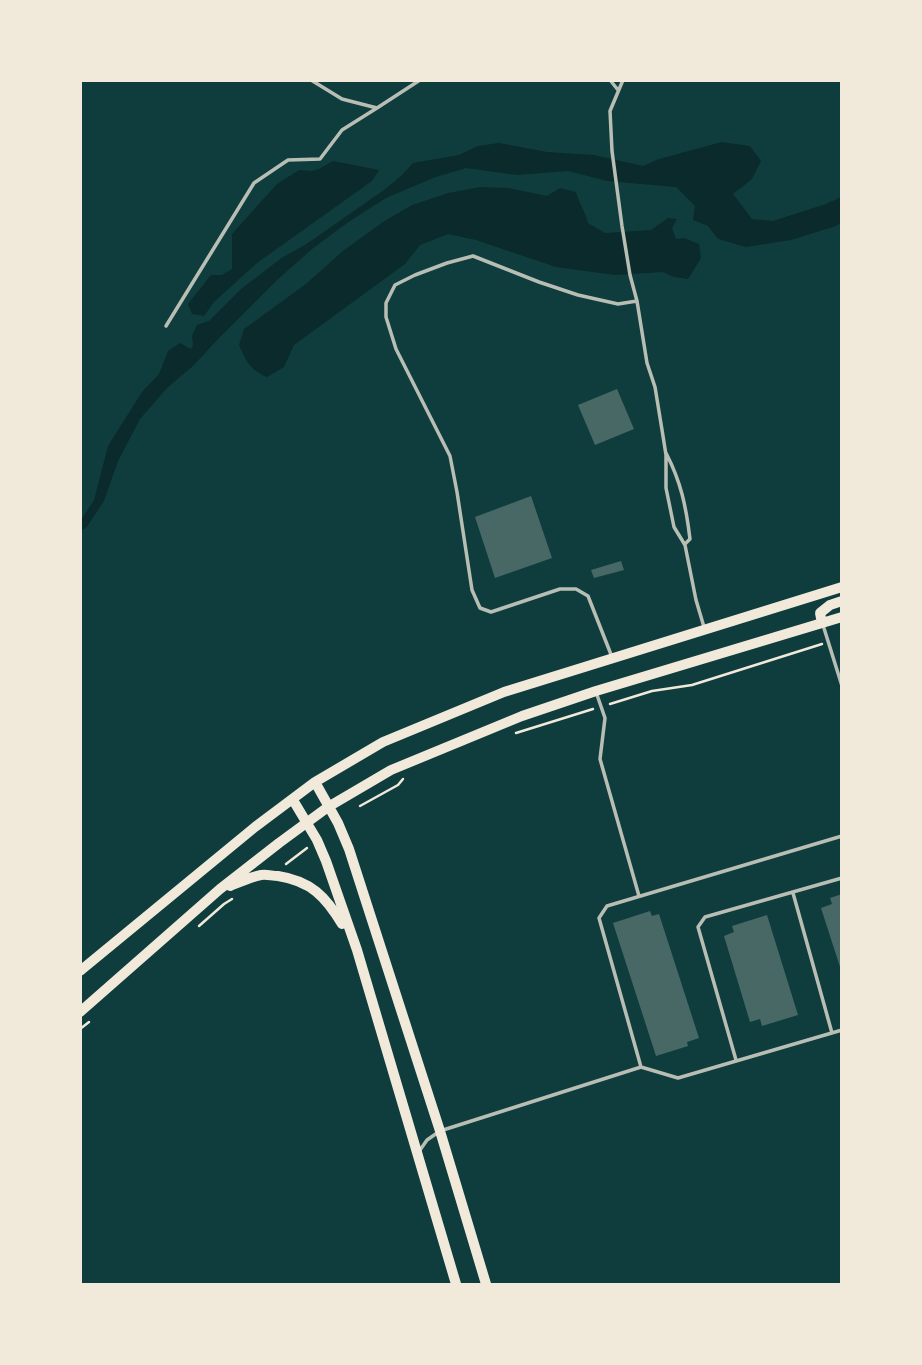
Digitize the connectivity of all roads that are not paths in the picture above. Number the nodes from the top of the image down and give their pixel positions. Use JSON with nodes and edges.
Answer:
{"nodes":[{"id":1,"x":311,"y":80,"type":"edge"},
{"id":2,"x":420,"y":80,"type":"edge"},
{"id":3,"x":610,"y":80,"type":"edge"},
{"id":4,"x":622,"y":80,"type":"edge"},
{"id":5,"x":618,"y":90,"type":"junction"},
{"id":6,"x":377,"y":108,"type":"junction"},
{"id":7,"x":637,"y":301,"type":"junction"},
{"id":8,"x":166,"y":326,"type":"dead end"},
{"id":9,"x":665,"y":452,"type":"junction"},
{"id":10,"x":685,"y":544,"type":"junction"},
{"id":11,"x":842,"y":587,"type":"edge"},
{"id":12,"x":842,"y":601,"type":"edge"},
{"id":13,"x":842,"y":617,"type":"edge"},
{"id":14,"x":822,"y":623,"type":"junction"},
{"id":15,"x":705,"y":629,"type":"junction"},
{"id":16,"x":612,"y":658,"type":"junction"},
{"id":17,"x":842,"y":686,"type":"edge"},
{"id":18,"x":596,"y":691,"type":"junction"},
{"id":19,"x":316,"y":782,"type":"junction"},
{"id":20,"x":293,"y":800,"type":"junction"},
{"id":21,"x":328,"y":807,"type":"junction"},
{"id":22,"x":307,"y":822,"type":"junction"},
{"id":23,"x":842,"y":836,"type":"edge"},
{"id":24,"x":842,"y":878,"type":"edge"},
{"id":25,"x":220,"y":889,"type":"junction"},
{"id":26,"x":793,"y":893,"type":"junction"},
{"id":27,"x":639,"y":896,"type":"junction"},
{"id":28,"x":357,"y":950,"type":"junction"},
{"id":29,"x":80,"y":971,"type":"edge"},
{"id":30,"x":80,"y":1012,"type":"edge"},
{"id":31,"x":842,"y":1030,"type":"edge"},
{"id":32,"x":832,"y":1033,"type":"junction"},
{"id":33,"x":736,"y":1060,"type":"junction"},
{"id":34,"x":641,"y":1068,"type":"junction"},
{"id":35,"x":440,"y":1131,"type":"junction"},
{"id":36,"x":417,"y":1154,"type":"junction"},
{"id":37,"x":456,"y":1284,"type":"edge"},
{"id":38,"x":486,"y":1284,"type":"edge"}],
"edges":[{"from":1,"to":6,"type":"lane"},
{"from":2,"to":6,"type":"lane"},
{"from":3,"to":5,"type":"lane"},
{"from":4,"to":5,"type":"lane"},
{"from":5,"to":7,"type":"lane"},
{"from":6,"to":8,"type":"lane"},
{"from":7,"to":9,"type":"lane"},
{"from":7,"to":16,"type":"lane"},
{"from":9,"to":10,"type":"lane"},
{"from":9,"to":10,"type":"lane"},
{"from":10,"to":15,"type":"lane"},
{"from":11,"to":15,"type":"main road"},
{"from":12,"to":14,"type":"main road"},
{"from":13,"to":14,"type":"main road"},
{"from":14,"to":17,"type":"lane"},
{"from":14,"to":18,"type":"main road"},
{"from":15,"to":16,"type":"main road"},
{"from":16,"to":19,"type":"main road"},
{"from":18,"to":21,"type":"main road"},
{"from":18,"to":27,"type":"lane"},
{"from":19,"to":20,"type":"main road"},
{"from":19,"to":21,"type":"main road"},
{"from":20,"to":22,"type":"main road"},
{"from":20,"to":29,"type":"main road"},
{"from":21,"to":22,"type":"main road"},
{"from":21,"to":35,"type":"main road"},
{"from":22,"to":25,"type":"main road"},
{"from":22,"to":28,"type":"main road"},
{"from":23,"to":27,"type":"lane"},
{"from":24,"to":26,"type":"lane"},
{"from":25,"to":28,"type":"main road"},
{"from":25,"to":30,"type":"main road"},
{"from":26,"to":32,"type":"lane"},
{"from":26,"to":33,"type":"lane"},
{"from":27,"to":34,"type":"lane"},
{"from":28,"to":36,"type":"main road"},
{"from":31,"to":32,"type":"lane"},
{"from":32,"to":33,"type":"lane"},
{"from":33,"to":34,"type":"lane"},
{"from":34,"to":35,"type":"lane"},
{"from":35,"to":36,"type":"lane"},
{"from":35,"to":38,"type":"main road"},
{"from":36,"to":37,"type":"main road"}]}
